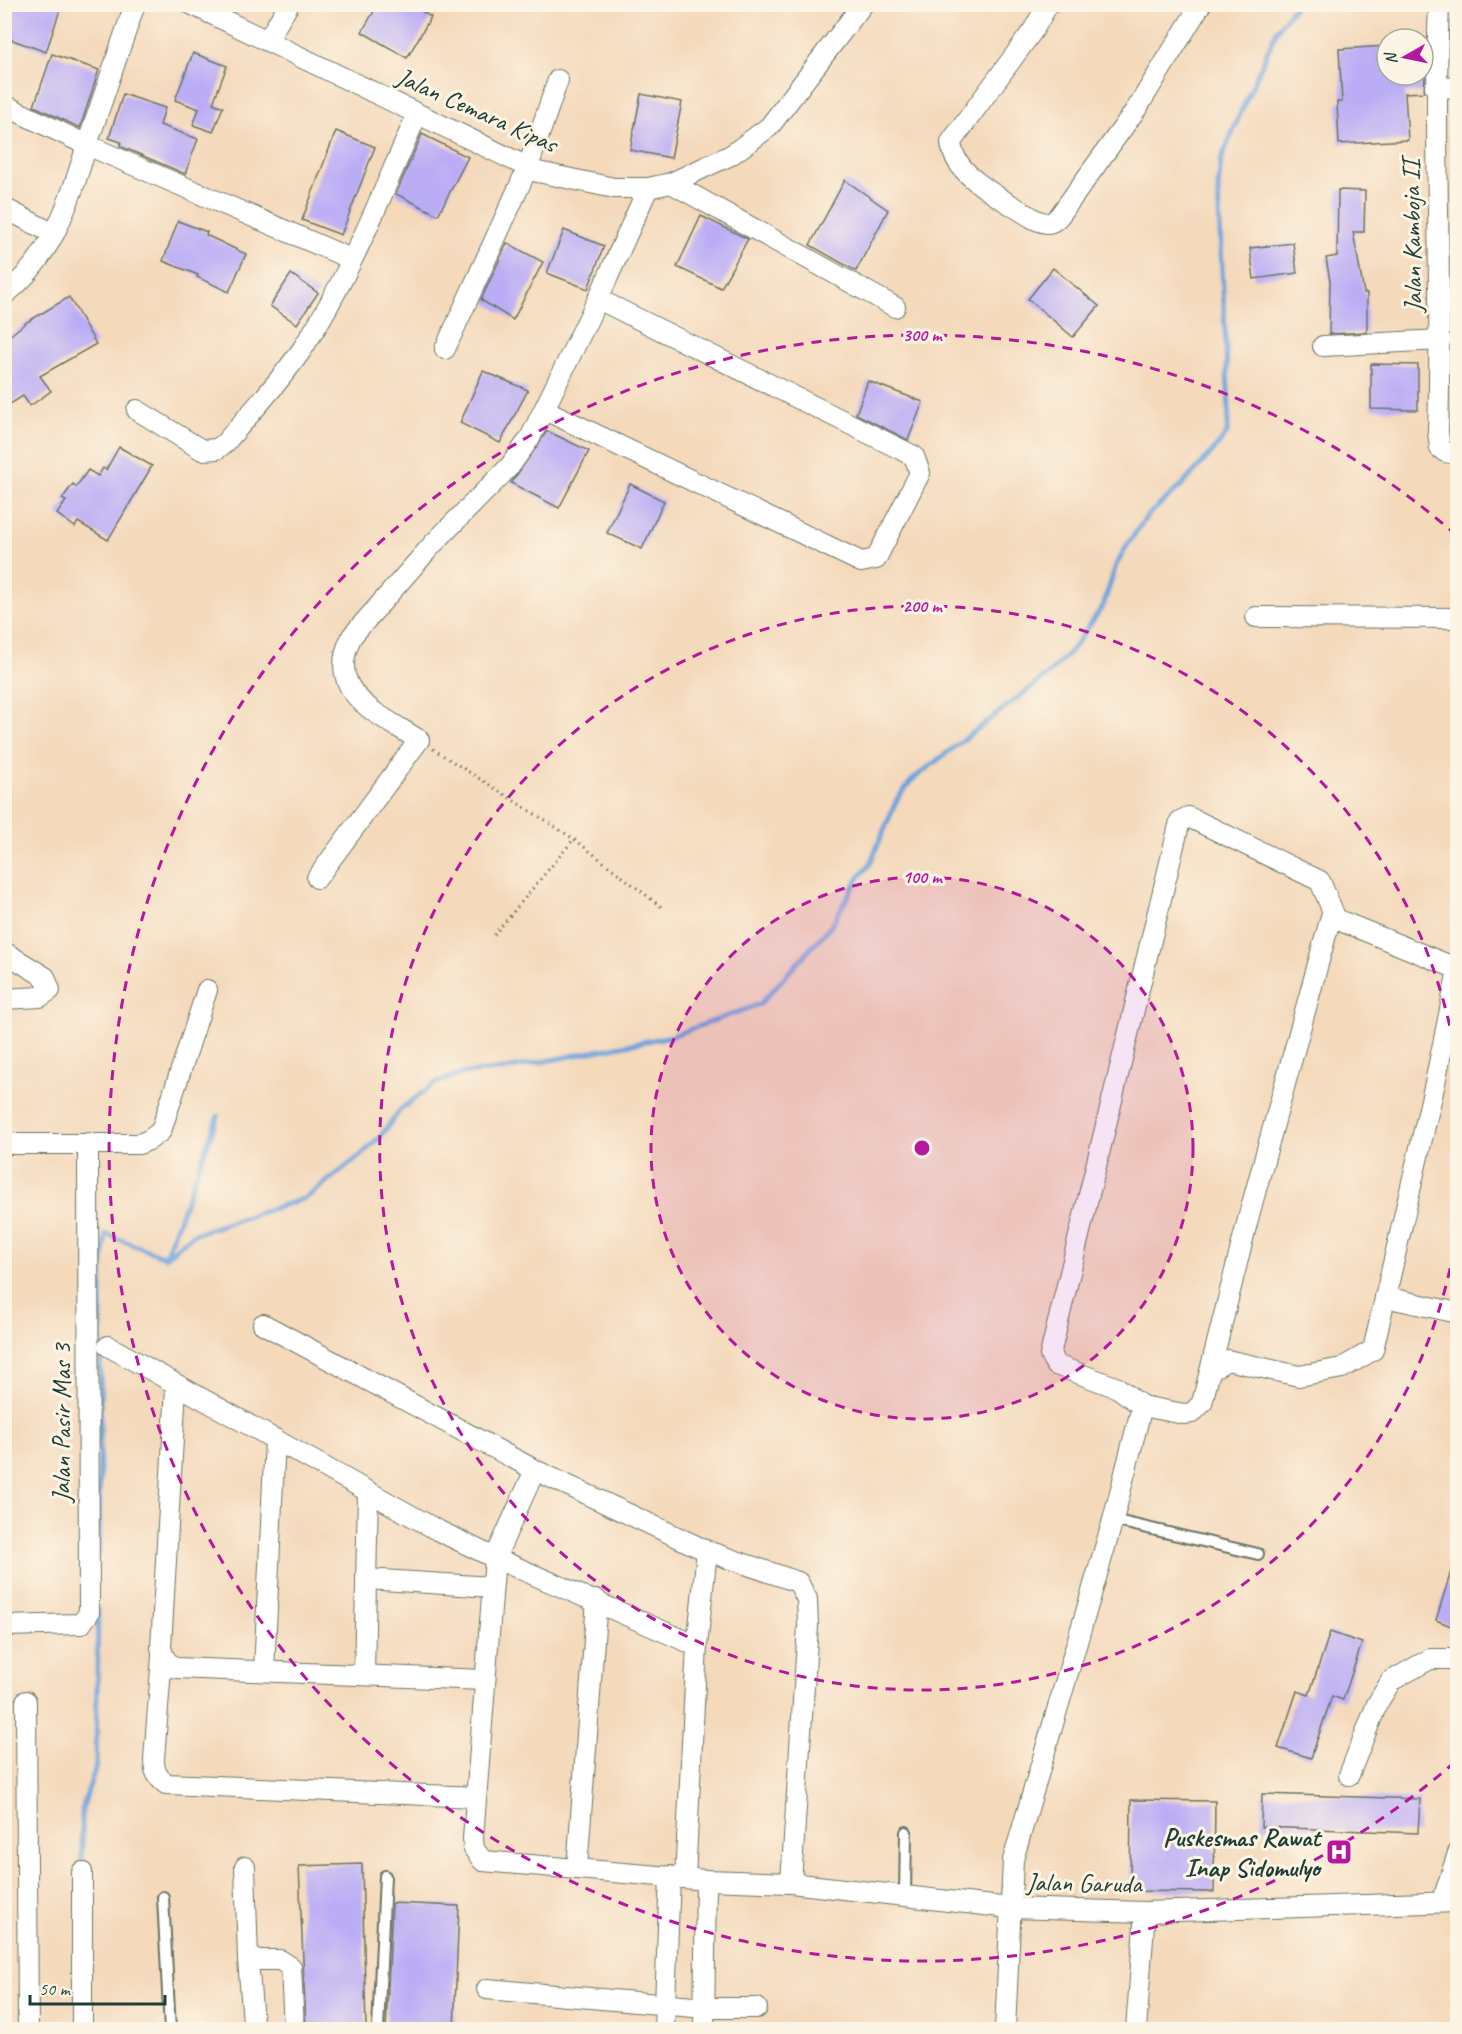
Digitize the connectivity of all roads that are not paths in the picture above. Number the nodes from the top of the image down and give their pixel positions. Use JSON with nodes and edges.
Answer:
{"nodes":[{"id":1,"x":135,"y":4,"type":"edge"},
{"id":2,"x":191,"y":4,"type":"edge"},
{"id":3,"x":289,"y":4,"type":"edge"},
{"id":4,"x":863,"y":4,"type":"edge"},
{"id":5,"x":1048,"y":4,"type":"edge"},
{"id":6,"x":1201,"y":4,"type":"edge"},
{"id":7,"x":1438,"y":4,"type":"edge"},
{"id":8,"x":267,"y":40,"type":"junction"},
{"id":9,"x":558,"y":80,"type":"dead end"},
{"id":10,"x":1436,"y":87,"type":"junction"},
{"id":11,"x":1458,"y":87,"type":"edge"},
{"id":12,"x":4,"y":105,"type":"edge"},
{"id":13,"x":417,"y":115,"type":"junction"},
{"id":14,"x":87,"y":145,"type":"junction"},
{"id":15,"x":528,"y":167,"type":"junction"},
{"id":16,"x":671,"y":183,"type":"junction"},
{"id":17,"x":648,"y":188,"type":"junction"},
{"id":18,"x":4,"y":208,"type":"edge"},
{"id":19,"x":54,"y":234,"type":"junction"},
{"id":20,"x":351,"y":259,"type":"junction"},
{"id":21,"x":4,"y":295,"type":"edge"},
{"id":22,"x":598,"y":299,"type":"junction"},
{"id":23,"x":895,"y":308,"type":"dead end"},
{"id":24,"x":1441,"y":340,"type":"junction"},
{"id":25,"x":1323,"y":345,"type":"dead end"},
{"id":26,"x":445,"y":349,"type":"dead end"},
{"id":27,"x":137,"y":410,"type":"dead end"},
{"id":28,"x":545,"y":411,"type":"junction"},
{"id":29,"x":1458,"y":454,"type":"edge"},
{"id":30,"x":1256,"y":617,"type":"dead end"},
{"id":31,"x":1458,"y":618,"type":"edge"},
{"id":32,"x":317,"y":878,"type":"dead end"},
{"id":33,"x":1332,"y":913,"type":"junction"},
{"id":34,"x":4,"y":952,"type":"edge"},
{"id":35,"x":1458,"y":969,"type":"edge"},
{"id":36,"x":207,"y":990,"type":"dead end"},
{"id":37,"x":4,"y":999,"type":"edge"},
{"id":38,"x":88,"y":1143,"type":"junction"},
{"id":39,"x":4,"y":1144,"type":"edge"},
{"id":40,"x":1386,"y":1297,"type":"junction"},
{"id":41,"x":1458,"y":1313,"type":"edge"},
{"id":42,"x":263,"y":1324,"type":"dead end"},
{"id":43,"x":108,"y":1346,"type":"dead end"},
{"id":44,"x":1211,"y":1370,"type":"junction"},
{"id":45,"x":176,"y":1387,"type":"junction"},
{"id":46,"x":1142,"y":1406,"type":"junction"},
{"id":47,"x":274,"y":1439,"type":"junction"},
{"id":48,"x":535,"y":1470,"type":"junction"},
{"id":49,"x":368,"y":1492,"type":"junction"},
{"id":50,"x":1113,"y":1520,"type":"junction"},
{"id":51,"x":707,"y":1551,"type":"junction"},
{"id":52,"x":1258,"y":1554,"type":"dead end"},
{"id":53,"x":495,"y":1558,"type":"junction"},
{"id":54,"x":366,"y":1579,"type":"junction"},
{"id":55,"x":492,"y":1587,"type":"junction"},
{"id":56,"x":597,"y":1600,"type":"junction"},
{"id":57,"x":4,"y":1626,"type":"edge"},
{"id":58,"x":698,"y":1646,"type":"junction"},
{"id":59,"x":162,"y":1656,"type":"junction"},
{"id":60,"x":1458,"y":1659,"type":"edge"},
{"id":61,"x":264,"y":1671,"type":"junction"},
{"id":62,"x":364,"y":1675,"type":"junction"},
{"id":63,"x":485,"y":1680,"type":"junction"},
{"id":64,"x":26,"y":1701,"type":"dead end"},
{"id":65,"x":1349,"y":1775,"type":"dead end"},
{"id":66,"x":476,"y":1797,"type":"junction"},
{"id":67,"x":906,"y":1832,"type":"dead end"},
{"id":68,"x":1458,"y":1854,"type":"edge"},
{"id":69,"x":245,"y":1868,"type":"dead end"},
{"id":70,"x":577,"y":1869,"type":"junction"},
{"id":71,"x":82,"y":1872,"type":"dead end"},
{"id":72,"x":385,"y":1876,"type":"dead end"},
{"id":73,"x":677,"y":1877,"type":"junction"},
{"id":74,"x":706,"y":1880,"type":"junction"},
{"id":75,"x":791,"y":1883,"type":"junction"},
{"id":76,"x":906,"y":1896,"type":"junction"},
{"id":77,"x":163,"y":1897,"type":"dead end"},
{"id":78,"x":1450,"y":1902,"type":"edge"},
{"id":79,"x":1010,"y":1908,"type":"junction"},
{"id":80,"x":1145,"y":1912,"type":"junction"},
{"id":81,"x":248,"y":1960,"type":"junction"},
{"id":82,"x":487,"y":1989,"type":"dead end"},
{"id":83,"x":665,"y":2004,"type":"junction"},
{"id":84,"x":705,"y":2008,"type":"junction"},
{"id":85,"x":757,"y":2008,"type":"dead end"},
{"id":86,"x":253,"y":2022,"type":"dead end"},
{"id":87,"x":28,"y":2030,"type":"edge"},
{"id":88,"x":82,"y":2030,"type":"edge"},
{"id":89,"x":170,"y":2030,"type":"edge"},
{"id":90,"x":294,"y":2030,"type":"edge"},
{"id":91,"x":378,"y":2030,"type":"edge"},
{"id":92,"x":664,"y":2030,"type":"edge"},
{"id":93,"x":704,"y":2030,"type":"edge"},
{"id":94,"x":1005,"y":2030,"type":"edge"},
{"id":95,"x":1136,"y":2030,"type":"edge"}],
"edges":[{"from":1,"to":14,"type":"street"},
{"from":2,"to":8,"type":"street","name":"Jalan Cemara Kipas"},
{"from":3,"to":8,"type":"street"},
{"from":4,"to":16,"type":"street","name":"Jalan Cemara Kipas"},
{"from":5,"to":6,"type":"street"},
{"from":7,"to":10,"type":"street","name":"Jalan Kamboja II"},
{"from":8,"to":13,"type":"street","name":"Jalan Cemara Kipas"},
{"from":9,"to":15,"type":"street"},
{"from":10,"to":11,"type":"street"},
{"from":10,"to":24,"type":"street","name":"Jalan Kamboja II"},
{"from":12,"to":14,"type":"street"},
{"from":13,"to":15,"type":"street","name":"Jalan Cemara Kipas"},
{"from":13,"to":20,"type":"street"},
{"from":14,"to":19,"type":"street"},
{"from":14,"to":20,"type":"street"},
{"from":15,"to":17,"type":"street","name":"Jalan Cemara Kipas"},
{"from":15,"to":26,"type":"street"},
{"from":16,"to":17,"type":"street","name":"Jalan Cemara Kipas"},
{"from":16,"to":23,"type":"street"},
{"from":17,"to":22,"type":"street"},
{"from":18,"to":19,"type":"street"},
{"from":19,"to":21,"type":"street"},
{"from":20,"to":27,"type":"street"},
{"from":22,"to":28,"type":"street"},
{"from":22,"to":28,"type":"street"},
{"from":24,"to":25,"type":"street"},
{"from":24,"to":29,"type":"street","name":"Jalan Kamboja II"},
{"from":28,"to":32,"type":"street"},
{"from":30,"to":31,"type":"street"},
{"from":33,"to":35,"type":"street"},
{"from":33,"to":44,"type":"street"},
{"from":33,"to":46,"type":"street"},
{"from":34,"to":37,"type":"street"},
{"from":35,"to":40,"type":"street"},
{"from":36,"to":38,"type":"street"},
{"from":38,"to":39,"type":"street"},
{"from":38,"to":57,"type":"street","name":"Jalan Pasir Mas 3"},
{"from":40,"to":41,"type":"street"},
{"from":40,"to":44,"type":"street"},
{"from":42,"to":48,"type":"street"},
{"from":43,"to":45,"type":"street"},
{"from":44,"to":46,"type":"street"},
{"from":45,"to":47,"type":"street"},
{"from":45,"to":59,"type":"street"},
{"from":46,"to":50,"type":"street"},
{"from":47,"to":49,"type":"street"},
{"from":47,"to":61,"type":"street"},
{"from":48,"to":51,"type":"street"},
{"from":48,"to":53,"type":"street"},
{"from":49,"to":53,"type":"street"},
{"from":49,"to":54,"type":"street"},
{"from":50,"to":52,"type":"lane"},
{"from":50,"to":79,"type":"street"},
{"from":51,"to":58,"type":"street"},
{"from":51,"to":75,"type":"street"},
{"from":53,"to":55,"type":"street"},
{"from":53,"to":56,"type":"street"},
{"from":54,"to":55,"type":"street"},
{"from":54,"to":62,"type":"street"},
{"from":55,"to":63,"type":"street"},
{"from":56,"to":58,"type":"street"},
{"from":56,"to":70,"type":"street"},
{"from":58,"to":73,"type":"street"},
{"from":59,"to":61,"type":"street"},
{"from":59,"to":66,"type":"street"},
{"from":60,"to":65,"type":"street"},
{"from":61,"to":62,"type":"street"},
{"from":62,"to":63,"type":"street"},
{"from":63,"to":66,"type":"street"},
{"from":64,"to":87,"type":"street"},
{"from":66,"to":70,"type":"street"},
{"from":67,"to":76,"type":"lane"},
{"from":68,"to":78,"type":"street"},
{"from":69,"to":81,"type":"street"},
{"from":70,"to":73,"type":"street"},
{"from":71,"to":88,"type":"street"},
{"from":72,"to":91,"type":"lane"},
{"from":73,"to":74,"type":"street"},
{"from":73,"to":83,"type":"street"},
{"from":74,"to":75,"type":"street"},
{"from":74,"to":84,"type":"street"},
{"from":75,"to":76,"type":"street"},
{"from":76,"to":79,"type":"street"},
{"from":77,"to":89,"type":"lane"},
{"from":78,"to":80,"type":"street","name":"Jalan Garuda"},
{"from":79,"to":80,"type":"street","name":"Jalan Garuda"},
{"from":79,"to":94,"type":"street","name":"Jalan Garuda"},
{"from":80,"to":95,"type":"street"},
{"from":81,"to":86,"type":"street"},
{"from":81,"to":90,"type":"street"},
{"from":82,"to":83,"type":"street"},
{"from":83,"to":84,"type":"street"},
{"from":83,"to":92,"type":"street"},
{"from":84,"to":85,"type":"street"},
{"from":84,"to":93,"type":"street"}]}
